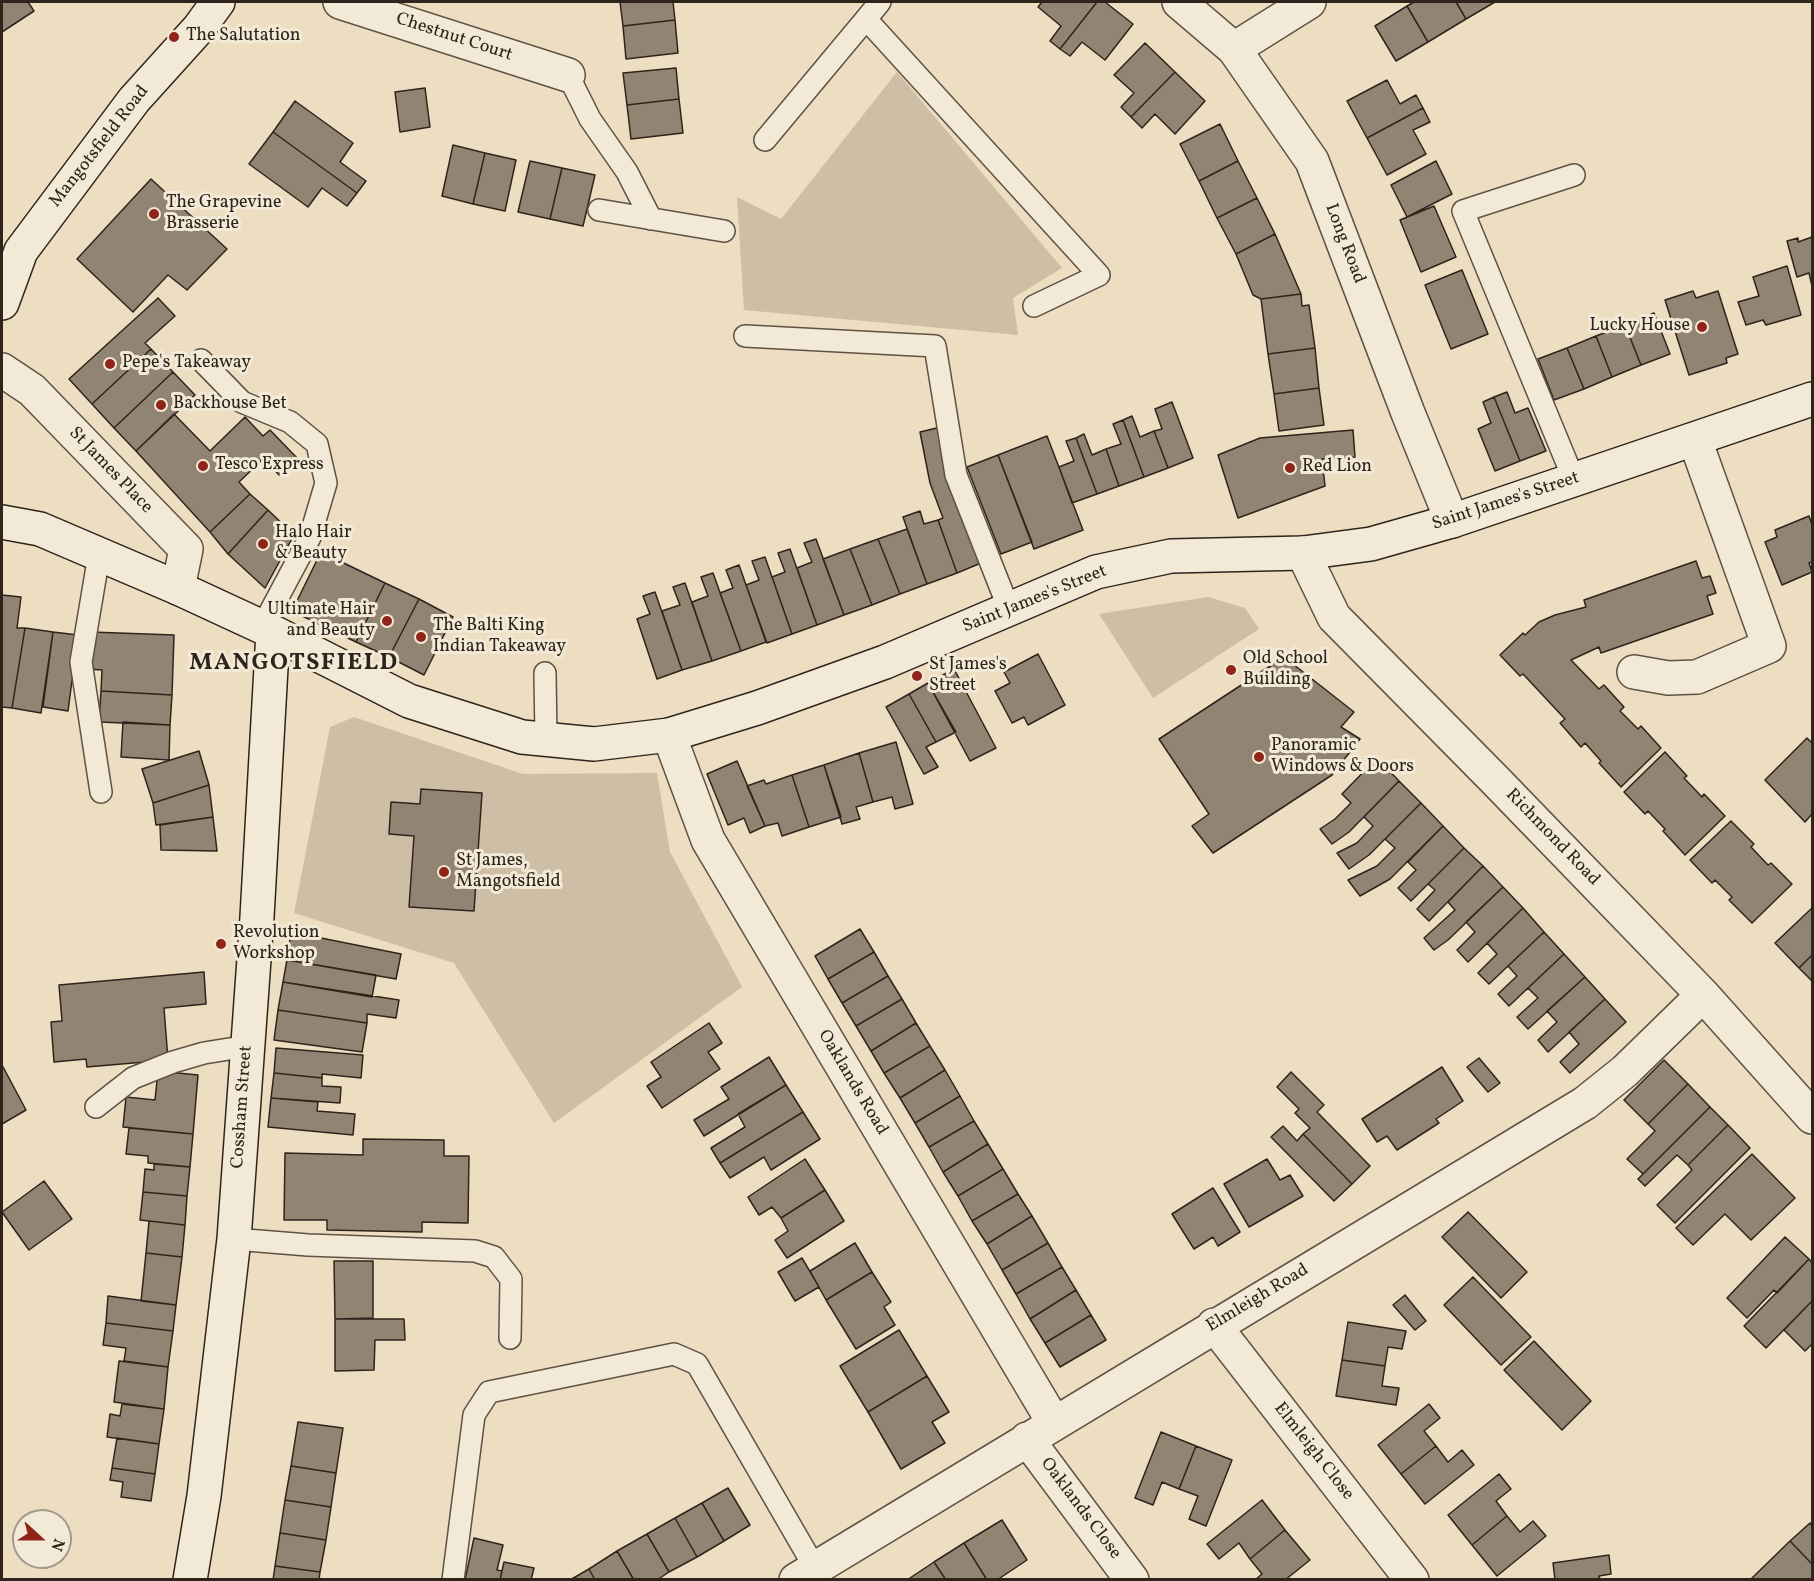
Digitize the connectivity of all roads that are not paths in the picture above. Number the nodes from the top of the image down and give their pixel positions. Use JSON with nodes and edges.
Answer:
{"nodes":[{"id":1,"x":218,"y":2,"type":"edge"},
{"id":2,"x":340,"y":2,"type":"edge"},
{"id":3,"x":880,"y":2,"type":"edge"},
{"id":4,"x":1179,"y":2,"type":"edge"},
{"id":5,"x":1309,"y":2,"type":"edge"},
{"id":6,"x":866,"y":19,"type":"junction"},
{"id":7,"x":1234,"y":49,"type":"junction"},
{"id":8,"x":568,"y":75,"type":"joint"},
{"id":9,"x":765,"y":140,"type":"dead end"},
{"id":10,"x":1574,"y":175,"type":"dead end"},
{"id":11,"x":598,"y":210,"type":"dead end"},
{"id":12,"x":651,"y":219,"type":"junction"},
{"id":13,"x":724,"y":231,"type":"dead end"},
{"id":14,"x":2,"y":303,"type":"edge"},
{"id":15,"x":1034,"y":306,"type":"dead end"},
{"id":16,"x":745,"y":336,"type":"dead end"},
{"id":17,"x":201,"y":360,"type":"dead end"},
{"id":18,"x":2,"y":370,"type":"edge"},
{"id":19,"x":1812,"y":399,"type":"edge"},
{"id":20,"x":1695,"y":440,"type":"junction"},
{"id":21,"x":1574,"y":480,"type":"junction"},
{"id":22,"x":1452,"y":521,"type":"junction"},
{"id":23,"x":2,"y":522,"type":"edge"},
{"id":24,"x":1303,"y":553,"type":"junction"},
{"id":25,"x":99,"y":555,"type":"junction"},
{"id":26,"x":178,"y":588,"type":"junction"},
{"id":27,"x":1009,"y":609,"type":"junction"},
{"id":28,"x":267,"y":630,"type":"junction"},
{"id":29,"x":1634,"y":672,"type":"dead end"},
{"id":30,"x":545,"y":673,"type":"dead end"},
{"id":31,"x":669,"y":735,"type":"junction"},
{"id":32,"x":546,"y":740,"type":"junction"},
{"id":33,"x":101,"y":792,"type":"dead end"},
{"id":34,"x":1703,"y":996,"type":"junction"},
{"id":35,"x":248,"y":1046,"type":"junction"},
{"id":36,"x":96,"y":1107,"type":"dead end"},
{"id":37,"x":1812,"y":1117,"type":"edge"},
{"id":38,"x":234,"y":1239,"type":"junction"},
{"id":39,"x":1214,"y":1325,"type":"junction"},
{"id":40,"x":510,"y":1338,"type":"dead end"},
{"id":41,"x":1041,"y":1431,"type":"junction"},
{"id":42,"x":805,"y":1574,"type":"edge"},
{"id":43,"x":190,"y":1580,"type":"edge"},
{"id":44,"x":453,"y":1580,"type":"edge"},
{"id":45,"x":1132,"y":1580,"type":"edge"},
{"id":46,"x":1412,"y":1580,"type":"edge"}],
"edges":[{"from":1,"to":14,"type":"street","name":"Mangotsfield Road"},
{"from":2,"to":8,"type":"street","name":"Chestnut Court"},
{"from":3,"to":6,"type":"lane"},
{"from":4,"to":7,"type":"street","name":"Long Road"},
{"from":5,"to":7,"type":"street"},
{"from":6,"to":9,"type":"lane"},
{"from":6,"to":15,"type":"lane"},
{"from":7,"to":22,"type":"street","name":"Long Road"},
{"from":8,"to":12,"type":"lane"},
{"from":10,"to":21,"type":"lane"},
{"from":11,"to":12,"type":"lane"},
{"from":12,"to":13,"type":"lane"},
{"from":16,"to":27,"type":"lane"},
{"from":17,"to":28,"type":"lane"},
{"from":18,"to":26,"type":"street","name":"St James Place"},
{"from":19,"to":20,"type":"street","name":"Saint James's Street"},
{"from":20,"to":21,"type":"street","name":"Saint James's Street"},
{"from":20,"to":29,"type":"street"},
{"from":21,"to":22,"type":"street","name":"Saint James's Street"},
{"from":22,"to":24,"type":"street","name":"Saint James's Street"},
{"from":23,"to":25,"type":"street","name":"Saint James's Street"},
{"from":24,"to":27,"type":"street","name":"Saint James's Street"},
{"from":24,"to":34,"type":"street","name":"Richmond Road"},
{"from":25,"to":26,"type":"street","name":"Saint James's Street"},
{"from":25,"to":33,"type":"lane"},
{"from":26,"to":28,"type":"street","name":"Saint James's Street"},
{"from":27,"to":31,"type":"street","name":"Saint James's Street"},
{"from":28,"to":32,"type":"street","name":"Saint James's Street"},
{"from":28,"to":35,"type":"street","name":"Cossham Street"},
{"from":30,"to":32,"type":"lane"},
{"from":31,"to":32,"type":"street","name":"Saint James's Street"},
{"from":31,"to":41,"type":"street","name":"Oaklands Road"},
{"from":34,"to":37,"type":"street","name":"Richmond Road"},
{"from":34,"to":39,"type":"street","name":"Elmleigh Road"},
{"from":35,"to":36,"type":"lane"},
{"from":35,"to":38,"type":"street","name":"Cossham Street"},
{"from":38,"to":40,"type":"lane"},
{"from":38,"to":43,"type":"street","name":"Cossham Street"},
{"from":39,"to":41,"type":"street","name":"Elmleigh Road"},
{"from":39,"to":46,"type":"street","name":"Elmleigh Close"},
{"from":41,"to":42,"type":"street","name":"Elmleigh Road"},
{"from":41,"to":45,"type":"street","name":"Oaklands Close"},
{"from":42,"to":44,"type":"lane"}]}
